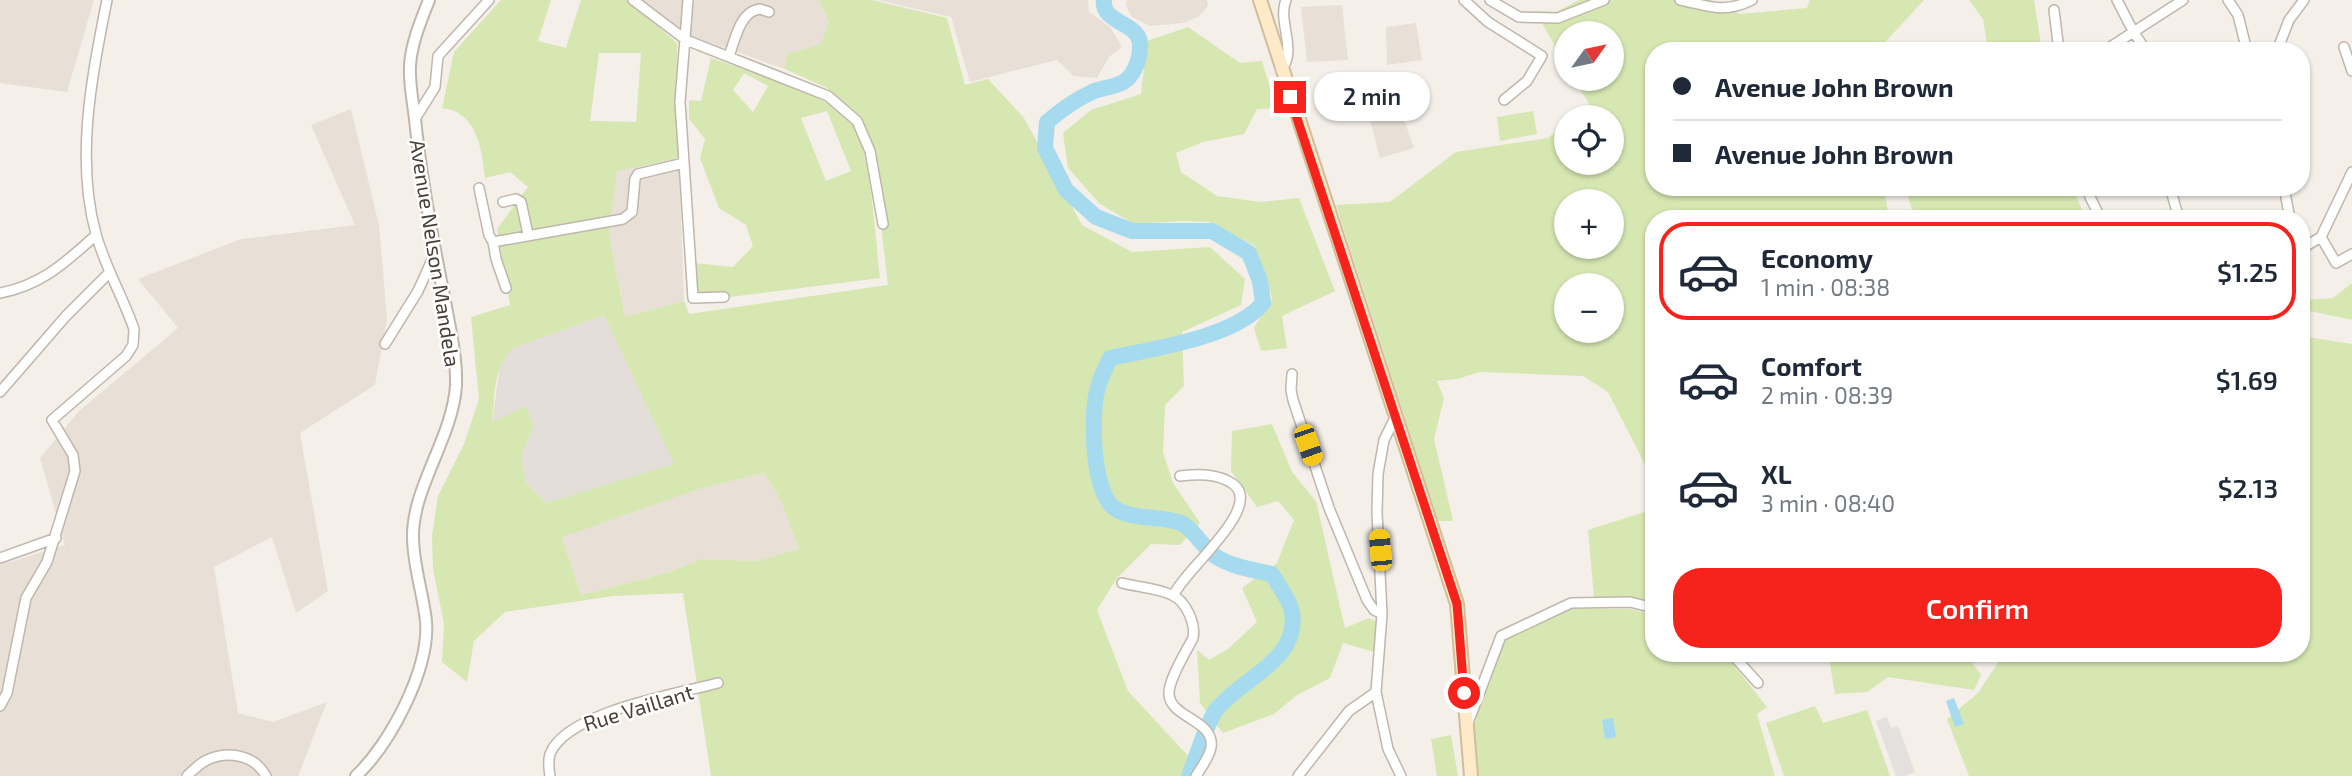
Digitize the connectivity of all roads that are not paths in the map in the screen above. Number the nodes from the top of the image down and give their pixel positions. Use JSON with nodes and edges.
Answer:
{"nodes":[{"id":1,"x":107,"y":0,"type":"edge"},
{"id":2,"x":429,"y":0,"type":"edge"},
{"id":3,"x":489,"y":0,"type":"edge"},
{"id":4,"x":633,"y":0,"type":"edge"},
{"id":5,"x":688,"y":0,"type":"edge"},
{"id":6,"x":1260,"y":0,"type":"edge"},
{"id":7,"x":1286,"y":0,"type":"edge"},
{"id":8,"x":1464,"y":0,"type":"edge"},
{"id":9,"x":1490,"y":0,"type":"edge"},
{"id":10,"x":1604,"y":0,"type":"edge"},
{"id":11,"x":1680,"y":0,"type":"edge"},
{"id":12,"x":1752,"y":0,"type":"edge"},
{"id":13,"x":2117,"y":0,"type":"edge"},
{"id":14,"x":2183,"y":0,"type":"edge"},
{"id":15,"x":2228,"y":0,"type":"edge"},
{"id":16,"x":2304,"y":0,"type":"edge"},
{"id":17,"x":2054,"y":10,"type":"dead end"},
{"id":18,"x":769,"y":12,"type":"dead end"},
{"id":19,"x":2133,"y":31,"type":"junction"},
{"id":20,"x":686,"y":40,"type":"junction"},
{"id":21,"x":2058,"y":42,"type":"edge"},
{"id":22,"x":2117,"y":42,"type":"edge"},
{"id":23,"x":2141,"y":42,"type":"edge"},
{"id":24,"x":2244,"y":42,"type":"edge"},
{"id":25,"x":2280,"y":42,"type":"edge"},
{"id":26,"x":2344,"y":47,"type":"dead end"},
{"id":27,"x":729,"y":56,"type":"junction"},
{"id":28,"x":1281,"y":70,"type":"junction"},
{"id":29,"x":2352,"y":71,"type":"edge"},
{"id":30,"x":1504,"y":100,"type":"dead end"},
{"id":31,"x":415,"y":119,"type":"junction"},
{"id":32,"x":684,"y":163,"type":"junction"},
{"id":33,"x":2352,"y":172,"type":"edge"},
{"id":34,"x":479,"y":188,"type":"dead end"},
{"id":35,"x":503,"y":202,"type":"dead end"},
{"id":36,"x":883,"y":224,"type":"dead end"},
{"id":37,"x":96,"y":234,"type":"junction"},
{"id":38,"x":528,"y":234,"type":"junction"},
{"id":39,"x":2321,"y":237,"type":"junction"},
{"id":40,"x":494,"y":242,"type":"junction"},
{"id":41,"x":2310,"y":243,"type":"edge"},
{"id":42,"x":435,"y":253,"type":"junction"},
{"id":43,"x":2352,"y":254,"type":"edge"},
{"id":44,"x":110,"y":272,"type":"junction"},
{"id":45,"x":506,"y":288,"type":"dead end"},
{"id":46,"x":0,"y":293,"type":"edge"},
{"id":47,"x":724,"y":297,"type":"dead end"},
{"id":48,"x":385,"y":344,"type":"dead end"},
{"id":49,"x":1292,"y":374,"type":"dead end"},
{"id":50,"x":0,"y":392,"type":"edge"},
{"id":51,"x":1395,"y":416,"type":"junction"},
{"id":52,"x":1180,"y":476,"type":"dead end"},
{"id":53,"x":56,"y":538,"type":"junction"},
{"id":54,"x":0,"y":558,"type":"edge"},
{"id":55,"x":1122,"y":583,"type":"dead end"},
{"id":56,"x":1174,"y":595,"type":"junction"},
{"id":57,"x":1645,"y":606,"type":"edge"},
{"id":58,"x":1382,"y":614,"type":"junction"},
{"id":59,"x":1739,"y":662,"type":"edge"},
{"id":60,"x":718,"y":683,"type":"dead end"},
{"id":61,"x":1758,"y":683,"type":"dead end"},
{"id":62,"x":1376,"y":692,"type":"junction"},
{"id":63,"x":0,"y":706,"type":"edge"},
{"id":64,"x":1466,"y":729,"type":"junction"},
{"id":65,"x":187,"y":776,"type":"edge"},
{"id":66,"x":266,"y":776,"type":"edge"},
{"id":67,"x":356,"y":776,"type":"edge"},
{"id":68,"x":550,"y":776,"type":"edge"},
{"id":69,"x":1196,"y":776,"type":"edge"},
{"id":70,"x":1298,"y":776,"type":"edge"},
{"id":71,"x":1401,"y":776,"type":"edge"},
{"id":72,"x":1471,"y":776,"type":"edge"}],
"edges":[{"from":1,"to":37,"type":"street"},
{"from":2,"to":31,"type":"street","name":"Avenue Nelson Mandela"},
{"from":3,"to":31,"type":"street"},
{"from":4,"to":20,"type":"street"},
{"from":5,"to":20,"type":"street"},
{"from":6,"to":28,"type":"main road"},
{"from":7,"to":28,"type":"street"},
{"from":8,"to":30,"type":"street"},
{"from":9,"to":10,"type":"street"},
{"from":11,"to":12,"type":"street"},
{"from":13,"to":19,"type":"street"},
{"from":14,"to":19,"type":"street"},
{"from":15,"to":24,"type":"street"},
{"from":16,"to":25,"type":"street"},
{"from":17,"to":21,"type":"street"},
{"from":18,"to":27,"type":"street"},
{"from":19,"to":22,"type":"street"},
{"from":19,"to":23,"type":"street"},
{"from":20,"to":27,"type":"street"},
{"from":20,"to":32,"type":"street"},
{"from":26,"to":29,"type":"street"},
{"from":27,"to":36,"type":"street"},
{"from":28,"to":51,"type":"main road"},
{"from":31,"to":42,"type":"street","name":"Avenue Nelson Mandela"},
{"from":32,"to":38,"type":"street"},
{"from":32,"to":47,"type":"street"},
{"from":33,"to":39,"type":"street"},
{"from":34,"to":40,"type":"street"},
{"from":35,"to":38,"type":"street"},
{"from":37,"to":44,"type":"street"},
{"from":37,"to":46,"type":"street"},
{"from":38,"to":40,"type":"street"},
{"from":39,"to":41,"type":"street"},
{"from":39,"to":43,"type":"street"},
{"from":40,"to":45,"type":"street"},
{"from":42,"to":48,"type":"street"},
{"from":42,"to":67,"type":"street","name":"Avenue Nelson Mandela"},
{"from":44,"to":50,"type":"street"},
{"from":44,"to":53,"type":"street"},
{"from":49,"to":58,"type":"street"},
{"from":51,"to":58,"type":"street"},
{"from":51,"to":64,"type":"main road"},
{"from":52,"to":56,"type":"street"},
{"from":53,"to":54,"type":"street"},
{"from":53,"to":63,"type":"street"},
{"from":55,"to":56,"type":"street"},
{"from":56,"to":69,"type":"street"},
{"from":57,"to":64,"type":"street"},
{"from":58,"to":62,"type":"street"},
{"from":59,"to":61,"type":"street"},
{"from":60,"to":68,"type":"street","name":"Rue Vaillant"},
{"from":62,"to":70,"type":"street"},
{"from":62,"to":71,"type":"street"},
{"from":64,"to":72,"type":"main road"},
{"from":65,"to":66,"type":"street"}]}
